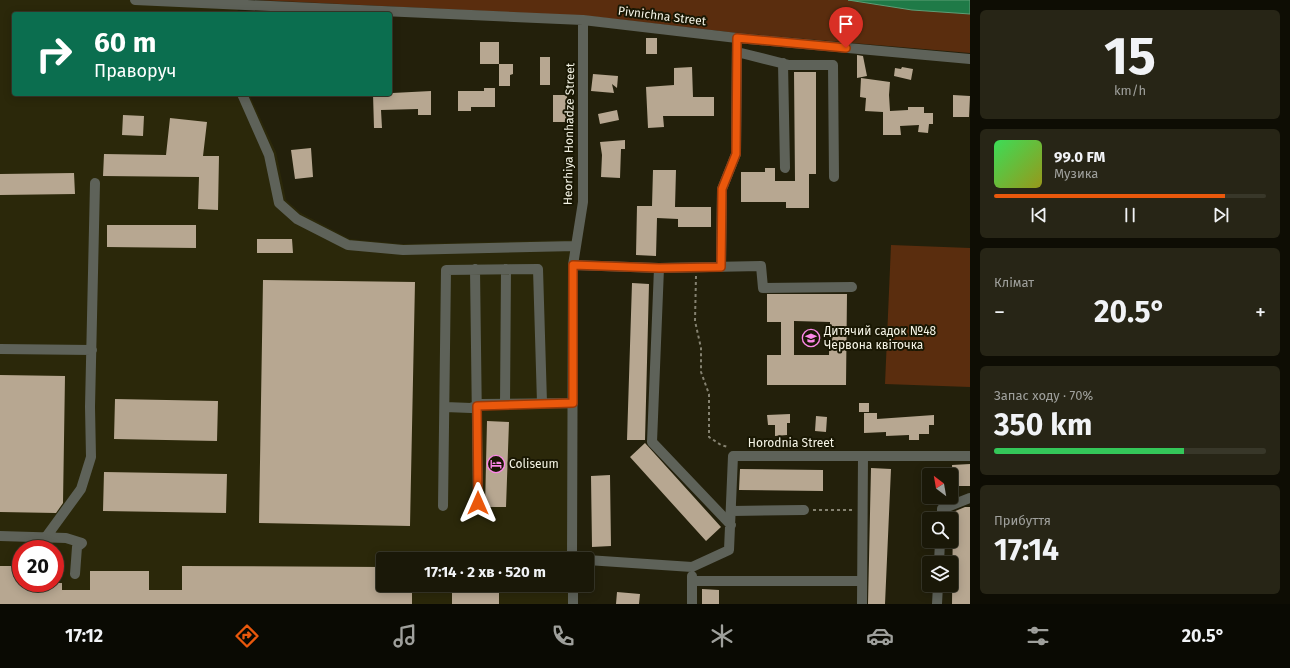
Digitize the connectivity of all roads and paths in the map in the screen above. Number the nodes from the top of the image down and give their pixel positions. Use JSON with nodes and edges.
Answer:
{"nodes":[{"id":1,"x":135,"y":0,"type":"edge"},
{"id":2,"x":231,"y":9,"type":"edge"},
{"id":3,"x":327,"y":12,"type":"edge"},
{"id":4,"x":392,"y":14,"type":"edge"},
{"id":5,"x":583,"y":20,"type":"junction"},
{"id":6,"x":737,"y":38,"type":"junction"},
{"id":7,"x":737,"y":52,"type":"junction"},
{"id":8,"x":970,"y":59,"type":"edge"},
{"id":9,"x":783,"y":63,"type":"junction"},
{"id":10,"x":243,"y":96,"type":"edge"},
{"id":11,"x":785,"y":168,"type":"dead end"},
{"id":12,"x":834,"y":177,"type":"dead end"},
{"id":13,"x":95,"y":183,"type":"dead end"},
{"id":14,"x":576,"y":246,"type":"junction"},
{"id":15,"x":573,"y":265,"type":"junction"},
{"id":16,"x":696,"y":267,"type":"junction"},
{"id":17,"x":721,"y":267,"type":"junction"},
{"id":18,"x":659,"y":268,"type":"junction"},
{"id":19,"x":475,"y":269,"type":"junction"},
{"id":20,"x":506,"y":269,"type":"junction"},
{"id":21,"x":852,"y":287,"type":"dead end"},
{"id":22,"x":0,"y":349,"type":"edge"},
{"id":23,"x":92,"y":350,"type":"junction"},
{"id":24,"x":542,"y":403,"type":"junction"},
{"id":25,"x":573,"y":403,"type":"junction"},
{"id":26,"x":505,"y":404,"type":"junction"},
{"id":27,"x":477,"y":406,"type":"junction"},
{"id":28,"x":445,"y":407,"type":"junction"},
{"id":29,"x":733,"y":456,"type":"junction"},
{"id":30,"x":863,"y":456,"type":"junction"},
{"id":31,"x":970,"y":456,"type":"edge"},
{"id":32,"x":970,"y":498,"type":"edge"},
{"id":33,"x":478,"y":503,"type":"dead end"},
{"id":34,"x":443,"y":506,"type":"dead end"},
{"id":35,"x":804,"y":510,"type":"joint"},
{"id":36,"x":862,"y":510,"type":"junction"},
{"id":37,"x":732,"y":511,"type":"junction"},
{"id":38,"x":942,"y":512,"type":"edge"},
{"id":39,"x":731,"y":525,"type":"junction"},
{"id":40,"x":0,"y":536,"type":"edge"},
{"id":41,"x":46,"y":537,"type":"junction"},
{"id":42,"x":572,"y":552,"type":"edge"},
{"id":43,"x":594,"y":560,"type":"edge"},
{"id":44,"x":692,"y":567,"type":"junction"},
{"id":45,"x":75,"y":574,"type":"dead end"},
{"id":46,"x":692,"y":581,"type":"junction"},
{"id":47,"x":862,"y":581,"type":"junction"},
{"id":48,"x":573,"y":592,"type":"edge"},
{"id":49,"x":937,"y":592,"type":"edge"},
{"id":50,"x":573,"y":604,"type":"edge"},
{"id":51,"x":692,"y":604,"type":"edge"},
{"id":52,"x":862,"y":604,"type":"edge"},
{"id":53,"x":936,"y":604,"type":"edge"}],
"edges":[{"from":1,"to":2,"type":"street","name":"Pivnichna Street"},
{"from":2,"to":3,"type":"street","name":"Pivnichna Street"},
{"from":4,"to":5,"type":"street","name":"Pivnichna Street"},
{"from":5,"to":6,"type":"street","name":"Pivnichna Street"},
{"from":5,"to":14,"type":"street","name":"Heorhiya Honhadze Street"},
{"from":6,"to":7,"type":"street"},
{"from":6,"to":8,"type":"street","name":"Pivnichna Street"},
{"from":7,"to":9,"type":"street"},
{"from":7,"to":17,"type":"street"},
{"from":9,"to":11,"type":"street"},
{"from":9,"to":12,"type":"street"},
{"from":10,"to":14,"type":"street"},
{"from":13,"to":23,"type":"street"},
{"from":14,"to":15,"type":"street","name":"Heorhiya Honhadze Street"},
{"from":15,"to":18,"type":"street"},
{"from":15,"to":25,"type":"street","name":"Heorhiya Honhadze Street"},
{"from":16,"to":17,"type":"street"},
{"from":16,"to":18,"type":"street"},
{"from":16,"to":29,"type":"path"},
{"from":17,"to":21,"type":"street"},
{"from":18,"to":39,"type":"street"},
{"from":19,"to":20,"type":"street"},
{"from":19,"to":27,"type":"street"},
{"from":19,"to":28,"type":"street"},
{"from":20,"to":24,"type":"street"},
{"from":20,"to":26,"type":"street"},
{"from":22,"to":23,"type":"street"},
{"from":23,"to":41,"type":"street"},
{"from":24,"to":25,"type":"street"},
{"from":24,"to":26,"type":"street"},
{"from":25,"to":42,"type":"street","name":"Heorhiya Honhadze Street"},
{"from":26,"to":27,"type":"street"},
{"from":27,"to":28,"type":"street"},
{"from":27,"to":33,"type":"street"},
{"from":28,"to":34,"type":"street"},
{"from":29,"to":30,"type":"street","name":"Horodnia Street"},
{"from":29,"to":37,"type":"street","name":"Horodnia Street"},
{"from":30,"to":31,"type":"street","name":"Horodnia Street"},
{"from":30,"to":36,"type":"street"},
{"from":32,"to":38,"type":"street"},
{"from":35,"to":36,"type":"path"},
{"from":35,"to":37,"type":"street"},
{"from":36,"to":47,"type":"street"},
{"from":37,"to":39,"type":"street","name":"Horodnia Street"},
{"from":39,"to":44,"type":"street","name":"Horodnia Street"},
{"from":40,"to":41,"type":"street"},
{"from":41,"to":45,"type":"street"},
{"from":43,"to":44,"type":"street","name":"Horodnia Street"},
{"from":44,"to":46,"type":"street"},
{"from":46,"to":47,"type":"street"},
{"from":46,"to":51,"type":"street"},
{"from":47,"to":52,"type":"street"},
{"from":48,"to":50,"type":"street"},
{"from":49,"to":53,"type":"street"}]}
